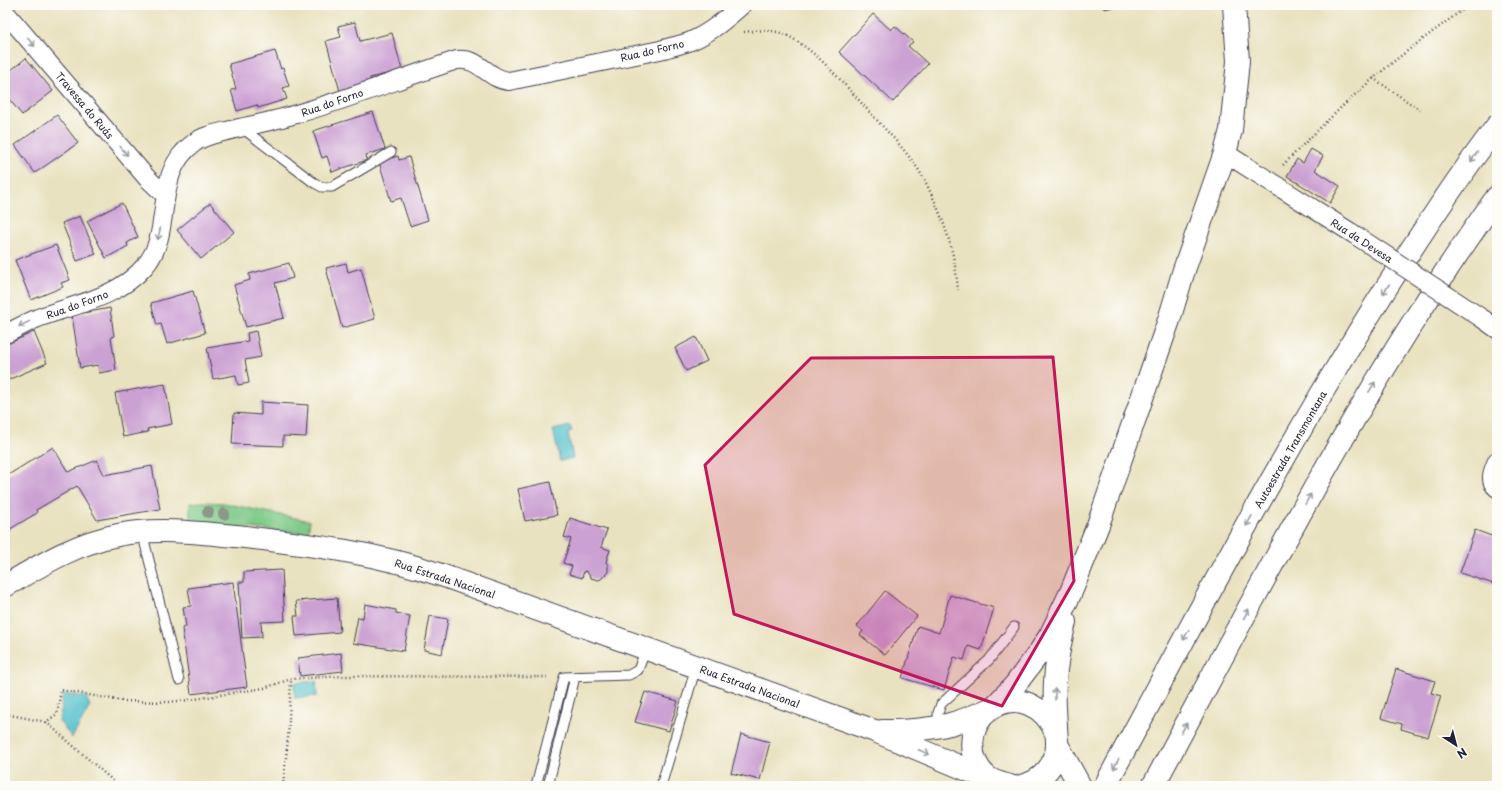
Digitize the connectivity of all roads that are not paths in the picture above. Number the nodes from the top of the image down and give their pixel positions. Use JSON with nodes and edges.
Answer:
{"nodes":[{"id":1,"x":742,"y":5,"type":"edge"},
{"id":2,"x":1234,"y":5,"type":"edge"},
{"id":3,"x":5,"y":12,"type":"edge"},
{"id":4,"x":1497,"y":126,"type":"edge"},
{"id":5,"x":241,"y":128,"type":"junction"},
{"id":6,"x":391,"y":152,"type":"dead end"},
{"id":7,"x":1225,"y":153,"type":"junction"},
{"id":8,"x":165,"y":195,"type":"junction"},
{"id":9,"x":1497,"y":197,"type":"edge"},
{"id":10,"x":1490,"y":324,"type":"edge"},
{"id":11,"x":5,"y":334,"type":"edge"},
{"id":12,"x":1497,"y":461,"type":"edge"},
{"id":13,"x":1497,"y":488,"type":"edge"},
{"id":14,"x":142,"y":532,"type":"junction"},
{"id":15,"x":5,"y":586,"type":"edge"},
{"id":16,"x":1071,"y":592,"type":"junction"},
{"id":17,"x":1014,"y":627,"type":"dead end"},
{"id":18,"x":646,"y":649,"type":"junction"},
{"id":19,"x":696,"y":667,"type":"junction"},
{"id":20,"x":575,"y":677,"type":"junction"},
{"id":21,"x":179,"y":680,"type":"dead end"},
{"id":22,"x":992,"y":708,"type":"junction"},
{"id":23,"x":939,"y":726,"type":"junction"},
{"id":24,"x":875,"y":731,"type":"junction"},
{"id":25,"x":1057,"y":739,"type":"junction"},
{"id":26,"x":988,"y":778,"type":"junction"},
{"id":27,"x":536,"y":786,"type":"edge"},
{"id":28,"x":548,"y":786,"type":"edge"},
{"id":29,"x":661,"y":786,"type":"edge"},
{"id":30,"x":1010,"y":786,"type":"edge"},
{"id":31,"x":1021,"y":786,"type":"edge"},
{"id":32,"x":1080,"y":786,"type":"edge"},
{"id":33,"x":1104,"y":786,"type":"edge"},
{"id":34,"x":1152,"y":786,"type":"edge"}],
"edges":[{"from":1,"to":5,"type":"street","name":"Rua do Forno"},
{"from":2,"to":7,"type":"main road"},
{"from":3,"to":8,"type":"street","name":"Travessa do Ruás","one_way":true},
{"from":4,"to":33,"type":"main road","name":"Autoestrada Transmontana","one_way":true},
{"from":5,"to":6,"type":"lane"},
{"from":5,"to":8,"type":"street","name":"Rua do Forno"},
{"from":7,"to":10,"type":"street","name":"Rua da Devesa","bridge":true},
{"from":7,"to":16,"type":"main road"},
{"from":8,"to":11,"type":"street","name":"Rua do Forno","one_way":true},
{"from":34,"to":9,"type":"main road","one_way":true},
{"from":12,"to":13,"type":"street"},
{"from":14,"to":15,"type":"main road","name":"Rua Estrada Nacional"},
{"from":14,"to":18,"type":"main road","name":"Rua Estrada Nacional"},
{"from":14,"to":21,"type":"lane"},
{"from":16,"to":22,"type":"main road"},
{"from":25,"to":16,"type":"main road","one_way":true},
{"from":17,"to":23,"type":"lane"},
{"from":18,"to":19,"type":"main road","name":"Rua Estrada Nacional"},
{"from":18,"to":20,"type":"lane"},
{"from":19,"to":24,"type":"main road","name":"Rua Estrada Nacional"},
{"from":19,"to":29,"type":"lane"},
{"from":20,"to":27,"type":"lane"},
{"from":20,"to":28,"type":"lane"},
{"from":22,"to":23,"type":"main road"},
{"from":22,"to":25,"type":"main road"},
{"from":22,"to":26,"type":"main road"},
{"from":23,"to":24,"type":"main road"},
{"from":24,"to":26,"type":"main road","name":"Rua Estrada Nacional","one_way":true},
{"from":25,"to":31,"type":"main road"},
{"from":25,"to":32,"type":"main road"},
{"from":26,"to":30,"type":"main road","name":"Rua Estrada Nacional"}]}
